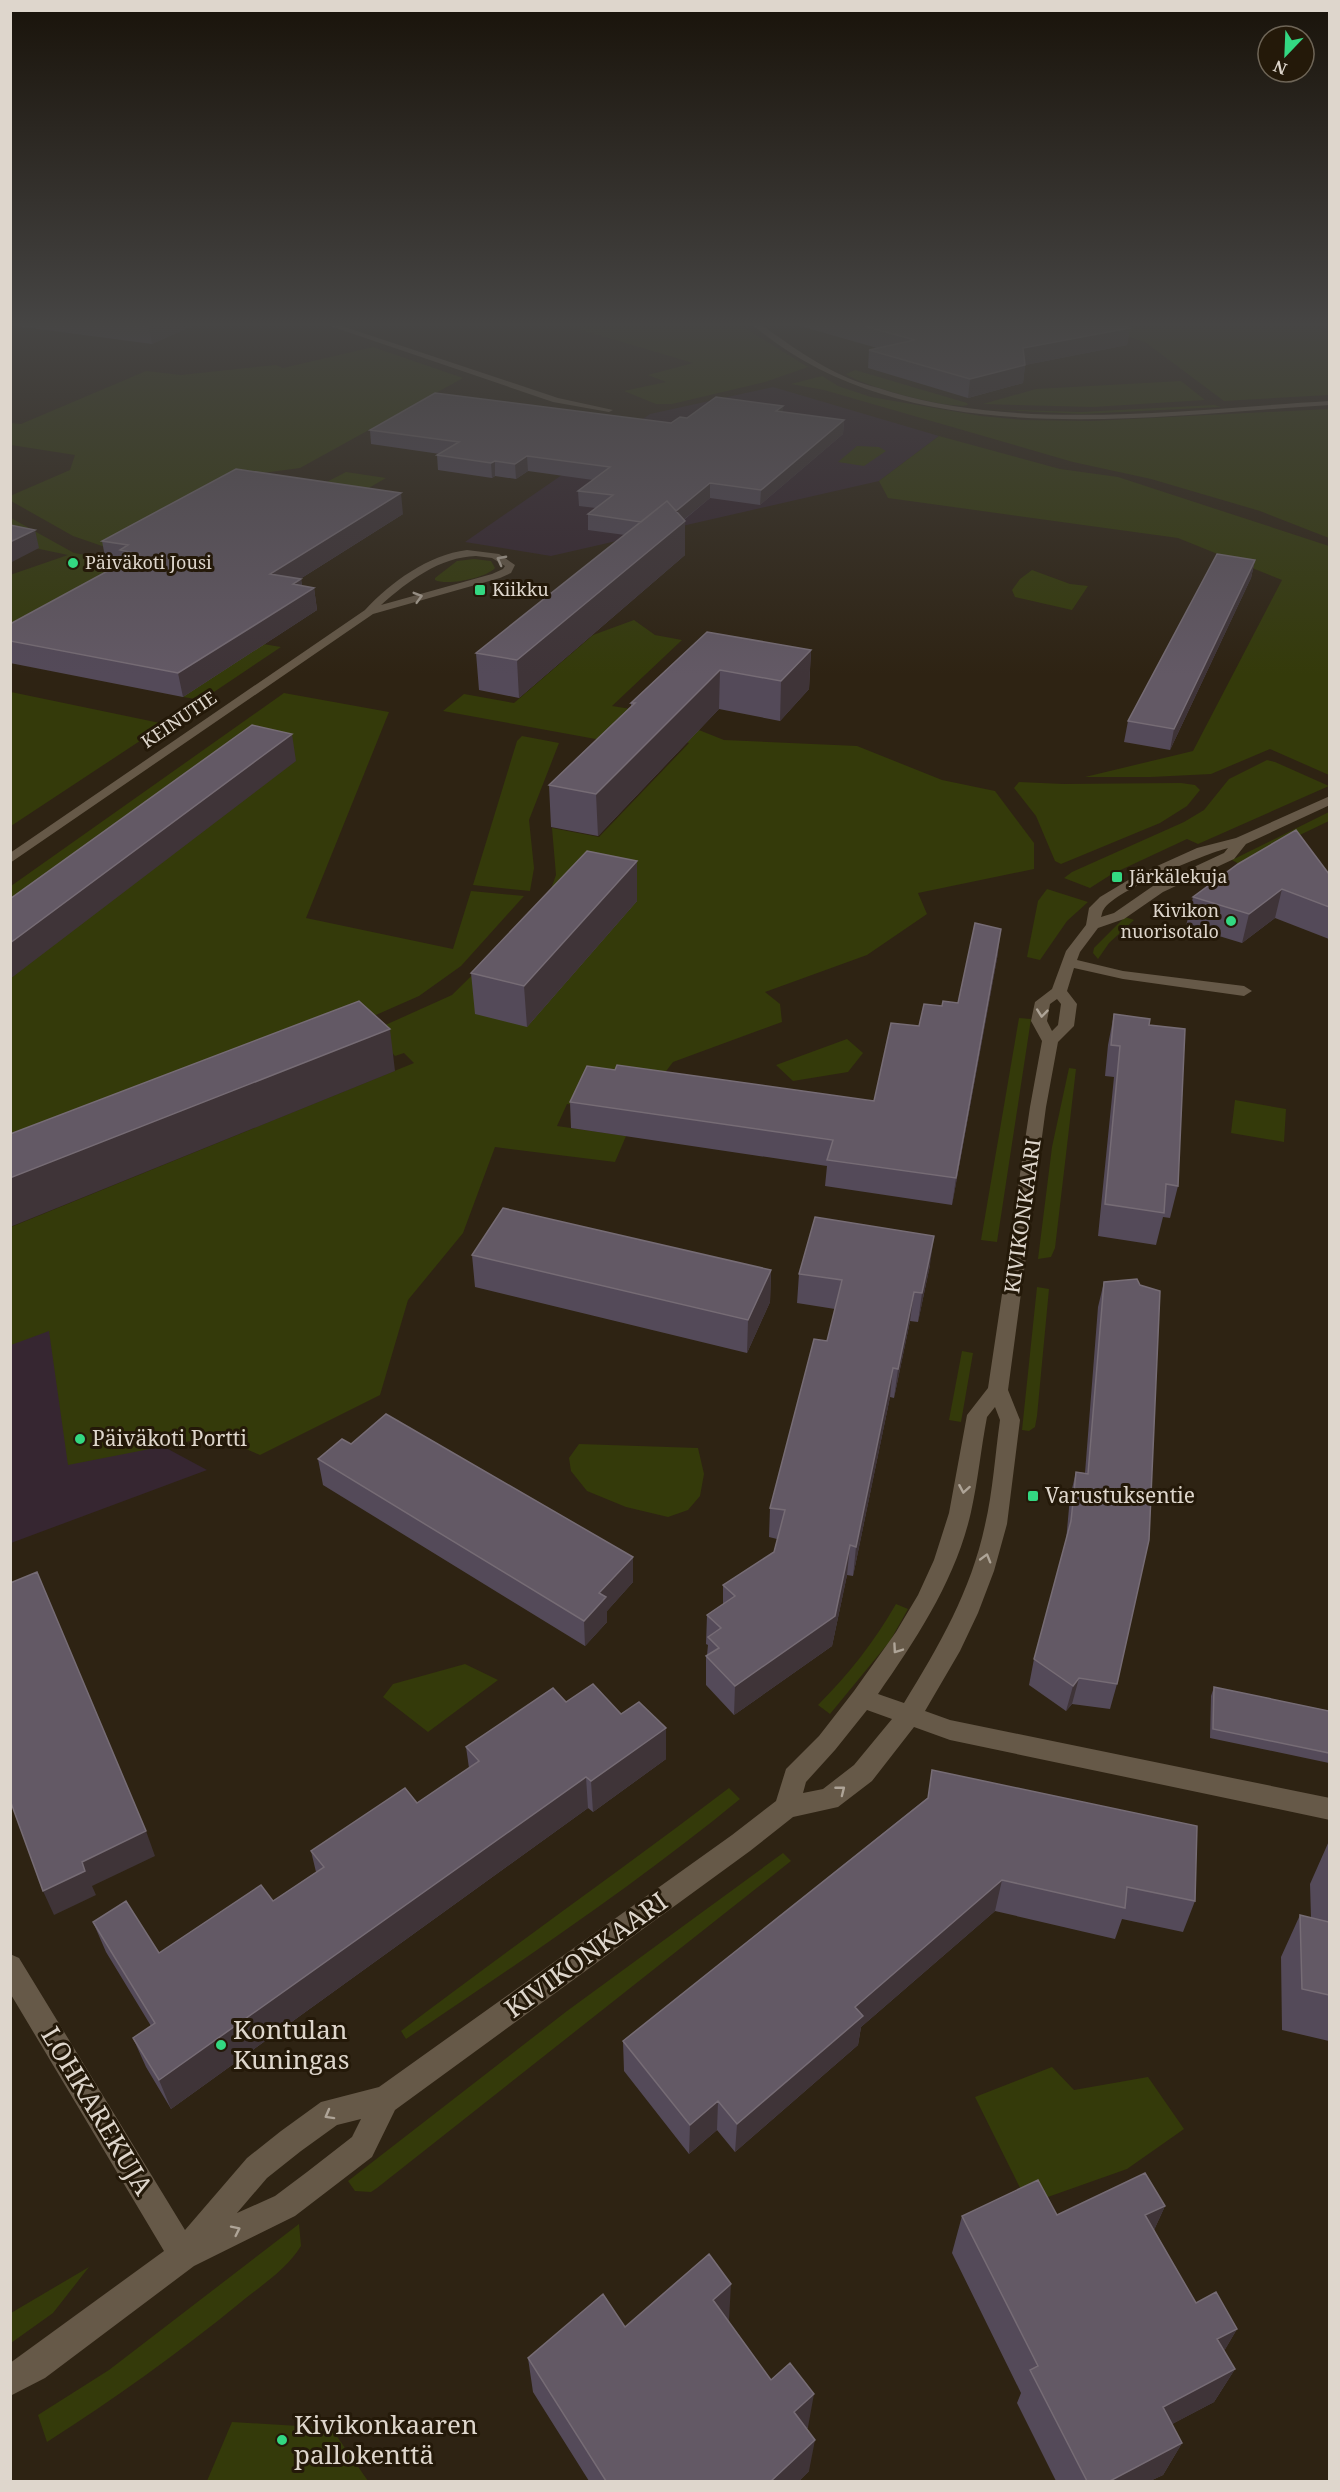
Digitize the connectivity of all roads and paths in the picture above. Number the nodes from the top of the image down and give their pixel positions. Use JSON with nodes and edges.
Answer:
{"nodes":[{"id":1,"x":369,"y":612,"type":"junction"},
{"id":2,"x":1329,"y":800,"type":"edge"},
{"id":3,"x":1241,"y":841,"type":"junction"},
{"id":4,"x":10,"y":858,"type":"edge"},
{"id":5,"x":1093,"y":925,"type":"junction"},
{"id":6,"x":1068,"y":962,"type":"junction"},
{"id":7,"x":1059,"y":991,"type":"junction"},
{"id":8,"x":1244,"y":991,"type":"dead end"},
{"id":9,"x":1050,"y":1041,"type":"junction"},
{"id":10,"x":998,"y":1390,"type":"junction"},
{"id":11,"x":862,"y":1698,"type":"junction"},
{"id":12,"x":909,"y":1716,"type":"junction"},
{"id":13,"x":787,"y":1807,"type":"junction"},
{"id":14,"x":1329,"y":1809,"type":"edge"},
{"id":15,"x":10,"y":1967,"type":"edge"},
{"id":16,"x":385,"y":2100,"type":"junction"},
{"id":17,"x":183,"y":2255,"type":"junction"},
{"id":18,"x":10,"y":2381,"type":"edge"}],
"edges":[{"from":1,"to":1,"type":"street","name":"KEINUTIE","one_way":true},
{"from":1,"to":4,"type":"street","name":"KEINUTIE"},
{"from":2,"to":3,"type":"street","name":"KIVIKONKAARI"},
{"from":3,"to":5,"type":"street","name":"KIVIKONKAARI"},
{"from":3,"to":5,"type":"street","name":"KIVIKONKAARI"},
{"from":5,"to":6,"type":"street","name":"KIVIKONKAARI"},
{"from":6,"to":7,"type":"street","name":"KIVIKONKAARI"},
{"from":6,"to":8,"type":"street"},
{"from":7,"to":9,"type":"street","name":"KIVIKONKAARI"},
{"from":7,"to":9,"type":"street","name":"KIVIKONKAARI","one_way":true},
{"from":9,"to":10,"type":"street","name":"KIVIKONKAARI"},
{"from":10,"to":11,"type":"street","one_way":true},
{"from":12,"to":10,"type":"street","name":"KIVIKONKAARI","one_way":true},
{"from":11,"to":12,"type":"street"},
{"from":11,"to":13,"type":"street"},
{"from":13,"to":12,"type":"street","name":"KIVIKONKAARI","one_way":true},
{"from":12,"to":14,"type":"street"},
{"from":13,"to":16,"type":"street","name":"KIVIKONKAARI"},
{"from":15,"to":17,"type":"street","name":"LOHKAREKUJA"},
{"from":16,"to":17,"type":"street","name":"KIVIKONKAARI","one_way":true},
{"from":17,"to":16,"type":"street","name":"KIVIKONKAARI","one_way":true},
{"from":17,"to":18,"type":"street","name":"KIVIKONKAARI"}]}
